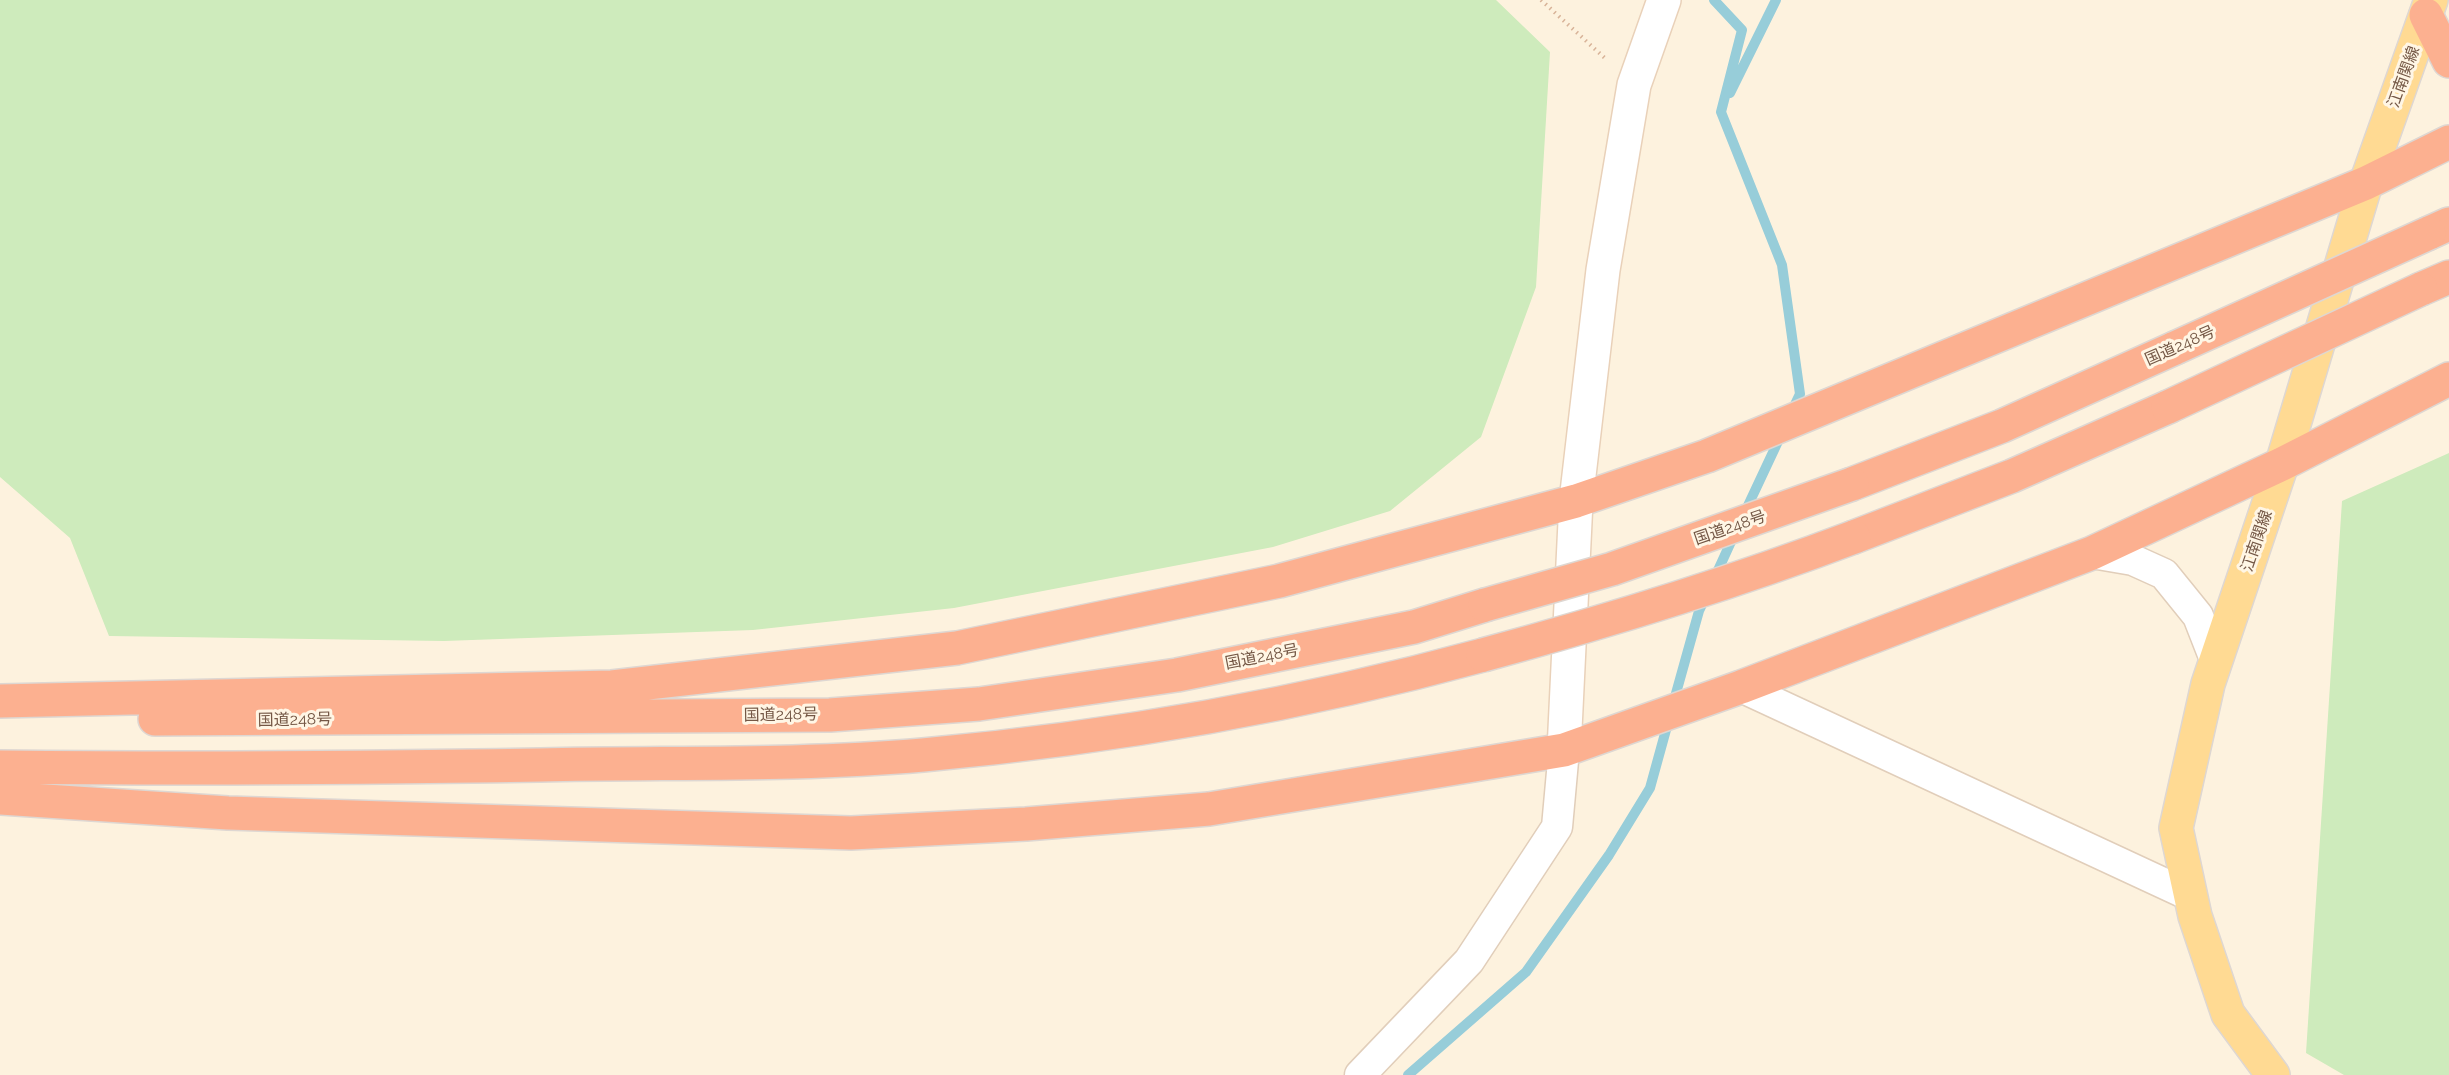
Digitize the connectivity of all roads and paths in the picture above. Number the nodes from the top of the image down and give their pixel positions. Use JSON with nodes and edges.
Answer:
{"nodes":[{"id":1,"x":1541,"y":0,"type":"edge"},
{"id":2,"x":1664,"y":0,"type":"edge"},
{"id":3,"x":2428,"y":8,"type":"edge"},
{"id":4,"x":2449,"y":60,"type":"edge"},
{"id":5,"x":1634,"y":85,"type":"junction"},
{"id":6,"x":2449,"y":142,"type":"edge"},
{"id":7,"x":2366,"y":183,"type":"junction"},
{"id":8,"x":2439,"y":229,"type":"edge"},
{"id":9,"x":2435,"y":283,"type":"edge"},
{"id":10,"x":2449,"y":379,"type":"edge"},
{"id":11,"x":2283,"y":464,"type":"junction"},
{"id":12,"x":1576,"y":501,"type":"junction"},
{"id":13,"x":2092,"y":553,"type":"junction"},
{"id":14,"x":2216,"y":662,"type":"junction"},
{"id":15,"x":1741,"y":687,"type":"junction"},
{"id":16,"x":0,"y":701,"type":"edge"},
{"id":17,"x":0,"y":718,"type":"edge"},
{"id":18,"x":1564,"y":750,"type":"junction"},
{"id":19,"x":0,"y":767,"type":"edge"},
{"id":20,"x":0,"y":798,"type":"edge"},
{"id":21,"x":2191,"y":896,"type":"junction"},
{"id":22,"x":1360,"y":1075,"type":"edge"},
{"id":23,"x":2273,"y":1075,"type":"edge"}],
"edges":[{"from":1,"to":5,"type":"path"},
{"from":2,"to":5,"type":"street"},
{"from":3,"to":4,"type":"highway"},
{"from":3,"to":7,"type":"main road","name":"江南関線"},
{"from":5,"to":12,"type":"street"},
{"from":6,"to":7,"type":"highway"},
{"from":7,"to":11,"type":"main road","name":"江南関線"},
{"from":7,"to":12,"type":"highway"},
{"from":8,"to":17,"type":"highway","name":"国道248号","bridge":true},
{"from":9,"to":19,"type":"highway","bridge":true},
{"from":10,"to":11,"type":"highway"},
{"from":11,"to":13,"type":"highway"},
{"from":11,"to":14,"type":"main road","name":"江南関線"},
{"from":12,"to":16,"type":"highway"},
{"from":12,"to":18,"type":"street"},
{"from":13,"to":14,"type":"street"},
{"from":13,"to":15,"type":"highway"},
{"from":14,"to":21,"type":"main road","name":"江南関線"},
{"from":15,"to":18,"type":"highway"},
{"from":15,"to":21,"type":"street"},
{"from":18,"to":20,"type":"highway"},
{"from":18,"to":22,"type":"street"},
{"from":21,"to":23,"type":"main road","name":"江南関線"}]}
